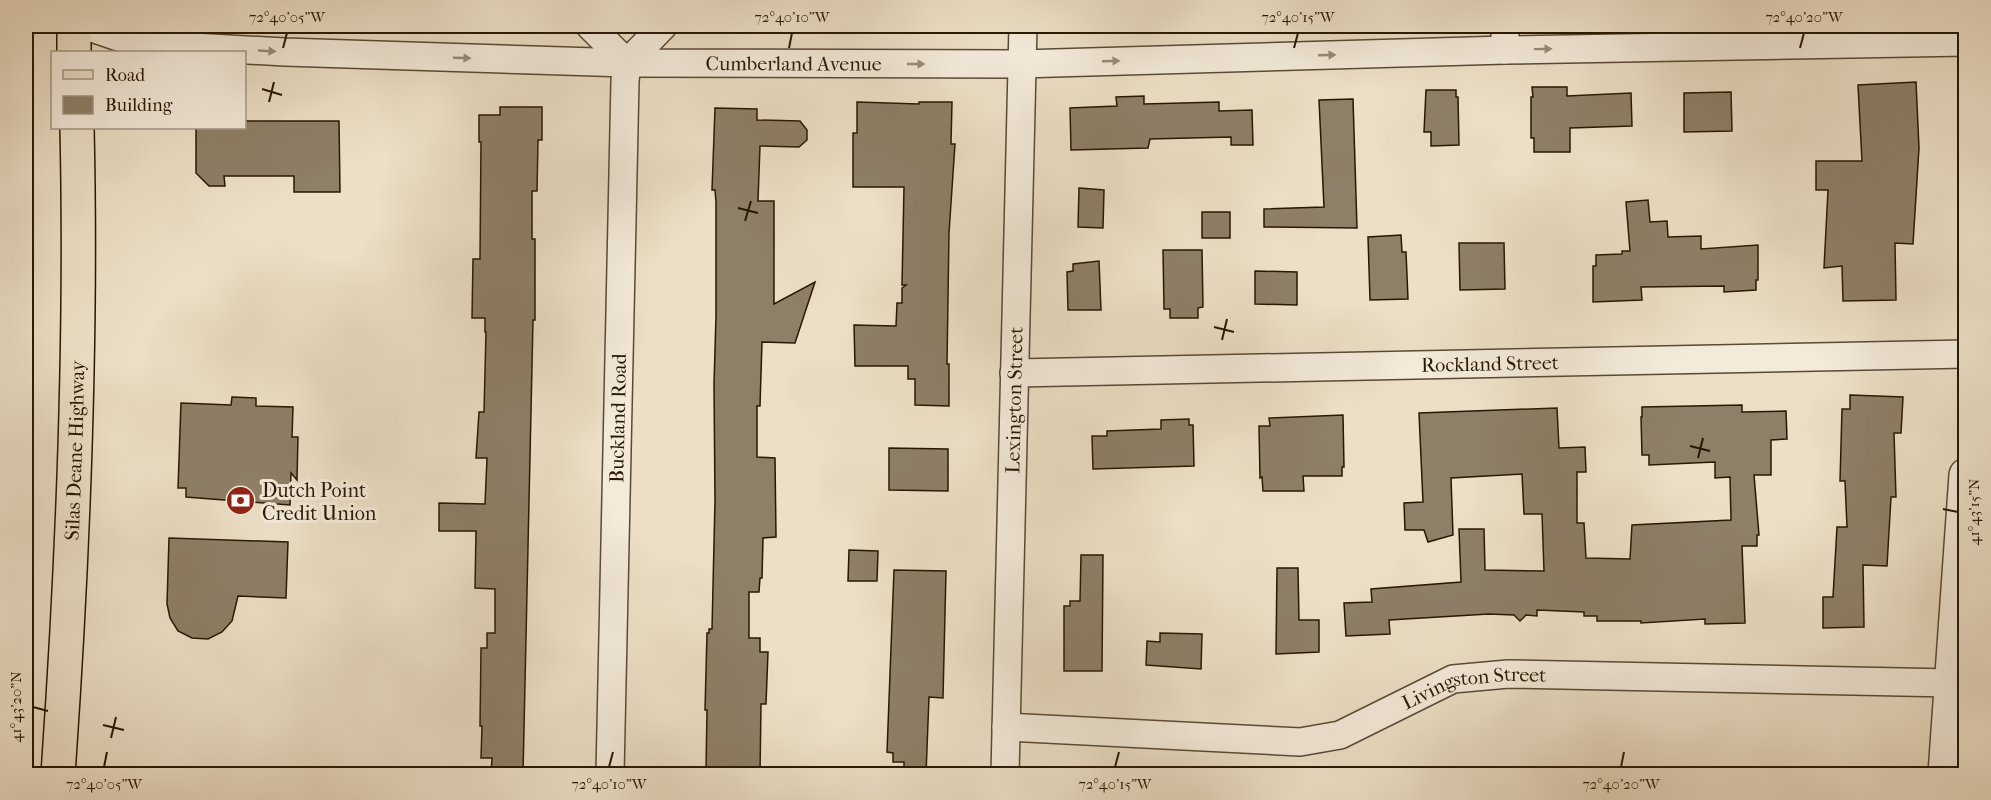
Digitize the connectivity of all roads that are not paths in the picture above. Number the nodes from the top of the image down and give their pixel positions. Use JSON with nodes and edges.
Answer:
{"nodes":[{"id":1,"x":74,"y":26,"type":"edge"},
{"id":2,"x":86,"y":26,"type":"edge"},
{"id":3,"x":590,"y":26,"type":"edge"},
{"id":4,"x":663,"y":26,"type":"edge"},
{"id":5,"x":1023,"y":26,"type":"edge"},
{"id":6,"x":1505,"y":38,"type":"edge"},
{"id":7,"x":1965,"y":42,"type":"edge"},
{"id":8,"x":74,"y":51,"type":"edge"},
{"id":9,"x":627,"y":63,"type":"junction"},
{"id":10,"x":1020,"y":64,"type":"junction"},
{"id":11,"x":76,"y":129,"type":"edge"},
{"id":12,"x":1965,"y":354,"type":"edge"},
{"id":13,"x":1014,"y":373,"type":"junction"},
{"id":14,"x":1965,"y":475,"type":"edge"},
{"id":15,"x":1951,"y":683,"type":"junction"},
{"id":16,"x":1006,"y":727,"type":"junction"},
{"id":17,"x":58,"y":774,"type":"edge"},
{"id":18,"x":610,"y":774,"type":"edge"},
{"id":19,"x":1005,"y":774,"type":"edge"},
{"id":20,"x":1945,"y":774,"type":"edge"}],
"edges":[{"from":1,"to":8,"type":"main road"},
{"from":2,"to":9,"type":"street","name":"Cumberland Avenue","one_way":true},
{"from":3,"to":9,"type":"street"},
{"from":4,"to":9,"type":"street"},
{"from":5,"to":10,"type":"street","name":"Lexington Street"},
{"from":6,"to":7,"type":"street","name":"Cumberland Avenue","one_way":true},
{"from":10,"to":6,"type":"street","name":"Cumberland Avenue","one_way":true},
{"from":9,"to":10,"type":"street","name":"Cumberland Avenue","one_way":true},
{"from":9,"to":18,"type":"street","name":"Buckland Road"},
{"from":10,"to":13,"type":"street","name":"Lexington Street"},
{"from":11,"to":17,"type":"main road","name":"Silas Deane Highway"},
{"from":12,"to":13,"type":"street","name":"Rockland Street"},
{"from":13,"to":16,"type":"street","name":"Lexington Street"},
{"from":14,"to":15,"type":"street"},
{"from":15,"to":16,"type":"street","name":"Livingston Street"},
{"from":15,"to":20,"type":"street"},
{"from":16,"to":19,"type":"street","name":"Lexington Street"}]}
